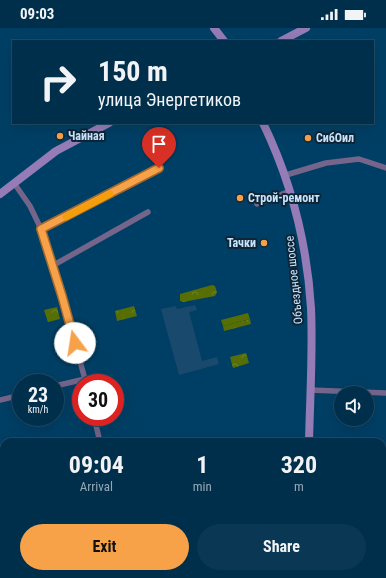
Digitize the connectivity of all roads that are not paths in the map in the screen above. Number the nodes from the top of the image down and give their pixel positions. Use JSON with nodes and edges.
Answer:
{"nodes":[{"id":1,"x":306,"y":28,"type":"edge"},
{"id":2,"x":283,"y":40,"type":"edge"},
{"id":3,"x":107,"y":124,"type":"edge"},
{"id":4,"x":263,"y":124,"type":"edge"},
{"id":5,"x":159,"y":168,"type":"dead end"},
{"id":6,"x":386,"y":168,"type":"edge"},
{"id":7,"x":286,"y":175,"type":"junction"},
{"id":8,"x":14,"y":183,"type":"junction"},
{"id":9,"x":290,"y":191,"type":"junction"},
{"id":10,"x":0,"y":194,"type":"edge"},
{"id":11,"x":257,"y":204,"type":"dead end"},
{"id":12,"x":148,"y":212,"type":"dead end"},
{"id":13,"x":41,"y":229,"type":"junction"},
{"id":14,"x":52,"y":266,"type":"junction"},
{"id":15,"x":83,"y":374,"type":"edge"},
{"id":16,"x":310,"y":390,"type":"junction"},
{"id":17,"x":386,"y":393,"type":"edge"},
{"id":18,"x":12,"y":397,"type":"edge"},
{"id":19,"x":0,"y":400,"type":"edge"},
{"id":20,"x":96,"y":426,"type":"edge"},
{"id":21,"x":99,"y":438,"type":"edge"},
{"id":22,"x":309,"y":438,"type":"edge"}],
"edges":[{"from":1,"to":2,"type":"main road"},
{"from":3,"to":8,"type":"main road"},
{"from":4,"to":7,"type":"main road","name":"Объездное шоссе"},
{"from":5,"to":13,"type":"street"},
{"from":6,"to":7,"type":"street"},
{"from":7,"to":9,"type":"main road","name":"Объездное шоссе"},
{"from":8,"to":10,"type":"main road"},
{"from":8,"to":13,"type":"street"},
{"from":9,"to":11,"type":"street"},
{"from":9,"to":16,"type":"main road","name":"Объездное шоссе"},
{"from":12,"to":14,"type":"street"},
{"from":13,"to":14,"type":"street"},
{"from":14,"to":15,"type":"street"},
{"from":16,"to":17,"type":"street"},
{"from":16,"to":22,"type":"main road","name":"Объездное шоссе"},
{"from":18,"to":19,"type":"street"},
{"from":20,"to":21,"type":"street"}]}
